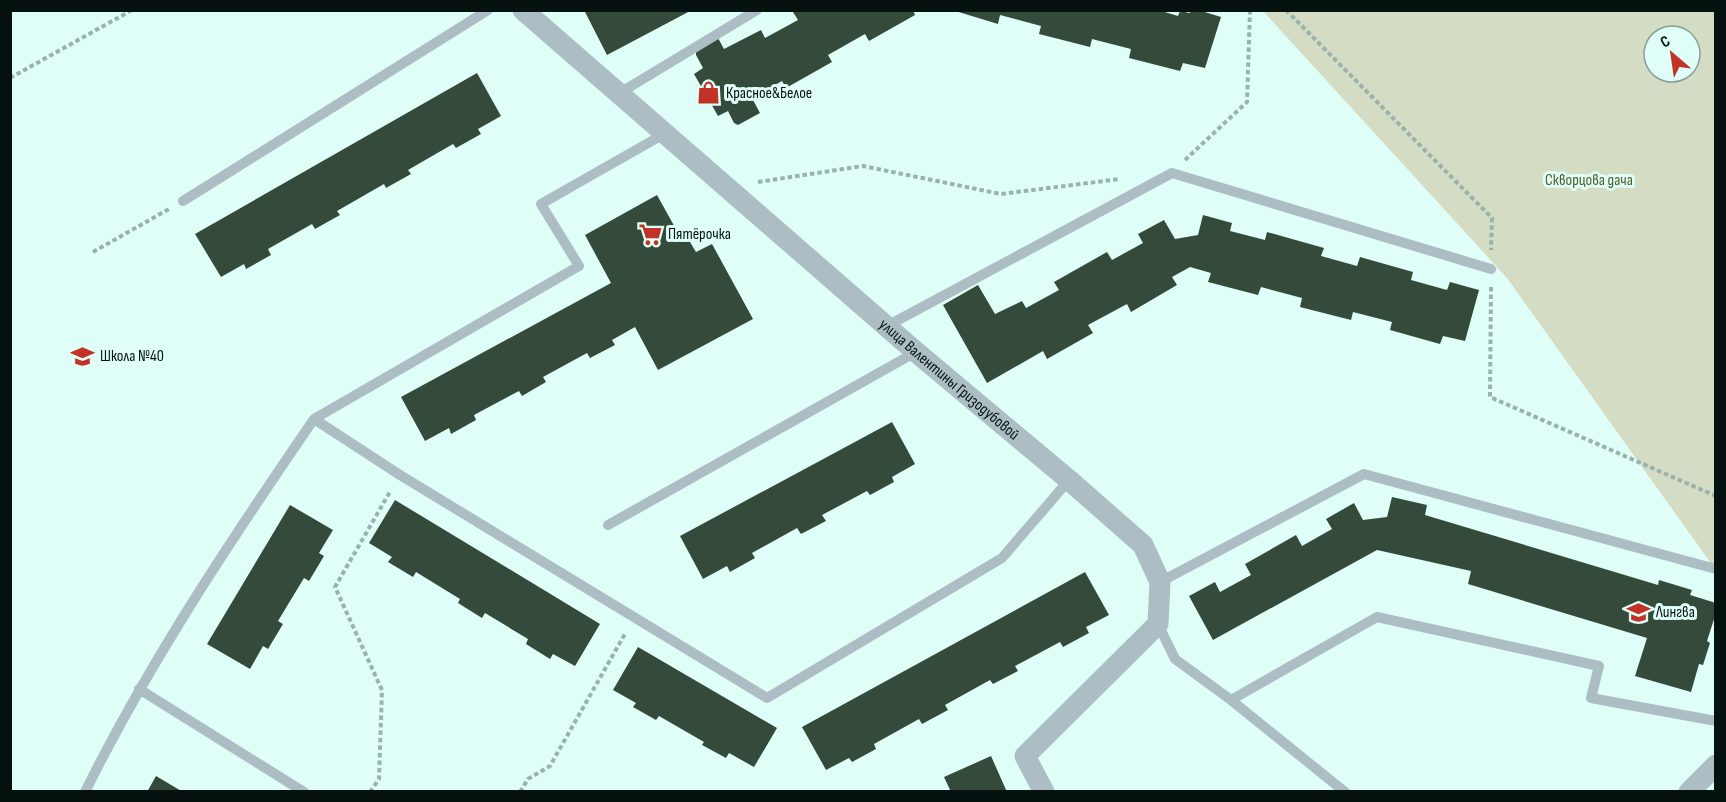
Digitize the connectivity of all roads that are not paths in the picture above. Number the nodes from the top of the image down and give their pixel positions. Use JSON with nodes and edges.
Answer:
{"nodes":[{"id":1,"x":488,"y":10,"type":"edge"},
{"id":2,"x":523,"y":10,"type":"edge"},
{"id":3,"x":757,"y":10,"type":"edge"},
{"id":4,"x":618,"y":94,"type":"junction"},
{"id":5,"x":664,"y":134,"type":"junction"},
{"id":6,"x":183,"y":201,"type":"road end"},
{"id":7,"x":1491,"y":269,"type":"dead end"},
{"id":8,"x":887,"y":326,"type":"junction"},
{"id":9,"x":916,"y":352,"type":"junction"},
{"id":10,"x":314,"y":419,"type":"junction"},
{"id":11,"x":1069,"y":480,"type":"junction"},
{"id":12,"x":608,"y":525,"type":"dead end"},
{"id":13,"x":1716,"y":569,"type":"edge"},
{"id":14,"x":1160,"y":582,"type":"junction"},
{"id":15,"x":1158,"y":624,"type":"junction"},
{"id":16,"x":139,"y":689,"type":"junction"},
{"id":17,"x":1232,"y":700,"type":"junction"},
{"id":18,"x":1716,"y":722,"type":"edge"},
{"id":19,"x":1716,"y":765,"type":"edge"},
{"id":20,"x":85,"y":792,"type":"edge"},
{"id":21,"x":304,"y":792,"type":"edge"},
{"id":22,"x":1044,"y":792,"type":"edge"},
{"id":23,"x":1346,"y":792,"type":"edge"},
{"id":24,"x":1689,"y":792,"type":"edge"}],
"edges":[{"from":1,"to":6,"type":"lane"},
{"from":2,"to":4,"type":"street","name":"улица Валентины Гризодубовой"},
{"from":3,"to":4,"type":"lane"},
{"from":4,"to":5,"type":"street","name":"улица Валентины Гризодубовой"},
{"from":5,"to":8,"type":"street","name":"улица Валентины Гризодубовой"},
{"from":5,"to":10,"type":"lane"},
{"from":7,"to":8,"type":"lane"},
{"from":8,"to":9,"type":"street","name":"улица Валентины Гризодубовой"},
{"from":9,"to":11,"type":"street","name":"улица Валентины Гризодубовой"},
{"from":9,"to":12,"type":"lane"},
{"from":10,"to":11,"type":"lane"},
{"from":10,"to":16,"type":"lane"},
{"from":11,"to":14,"type":"street","name":"улица Валентины Гризодубовой"},
{"from":13,"to":14,"type":"lane"},
{"from":14,"to":15,"type":"street","name":"улица Валентины Гризодубовой"},
{"from":15,"to":17,"type":"lane"},
{"from":15,"to":22,"type":"street"},
{"from":16,"to":20,"type":"lane"},
{"from":16,"to":21,"type":"lane"},
{"from":17,"to":18,"type":"lane"},
{"from":17,"to":23,"type":"lane"},
{"from":19,"to":24,"type":"street"}]}
